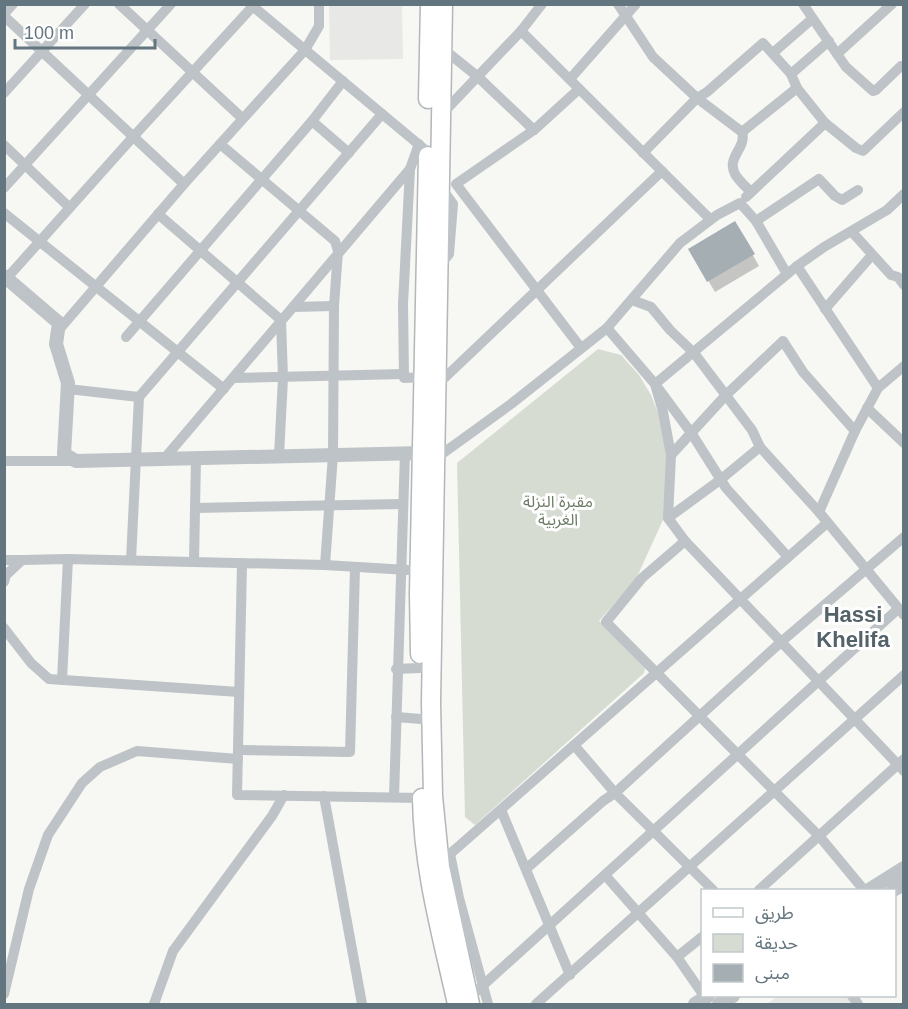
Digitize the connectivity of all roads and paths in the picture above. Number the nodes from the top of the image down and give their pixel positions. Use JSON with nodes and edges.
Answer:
{"nodes":[{"id":1,"x":13,"y":4,"type":"edge"},
{"id":2,"x":85,"y":4,"type":"edge"},
{"id":3,"x":119,"y":4,"type":"edge"},
{"id":4,"x":171,"y":4,"type":"edge"},
{"id":5,"x":319,"y":4,"type":"edge"},
{"id":6,"x":430,"y":4,"type":"edge"},
{"id":7,"x":442,"y":4,"type":"edge"},
{"id":8,"x":542,"y":4,"type":"edge"},
{"id":9,"x":618,"y":4,"type":"edge"},
{"id":10,"x":636,"y":4,"type":"edge"},
{"id":11,"x":253,"y":5,"type":"edge"},
{"id":12,"x":805,"y":5,"type":"edge"},
{"id":13,"x":889,"y":6,"type":"edge"},
{"id":14,"x":4,"y":15,"type":"edge"},
{"id":15,"x":625,"y":16,"type":"junction"},
{"id":16,"x":812,"y":19,"type":"junction"},
{"id":17,"x":147,"y":30,"type":"junction"},
{"id":18,"x":521,"y":31,"type":"junction"},
{"id":19,"x":829,"y":41,"type":"junction"},
{"id":20,"x":442,"y":48,"type":"junction"},
{"id":21,"x":305,"y":50,"type":"junction"},
{"id":22,"x":43,"y":51,"type":"junction"},
{"id":23,"x":774,"y":52,"type":"junction"},
{"id":24,"x":837,"y":54,"type":"junction"},
{"id":25,"x":903,"y":67,"type":"edge"},
{"id":26,"x":194,"y":73,"type":"junction"},
{"id":27,"x":791,"y":74,"type":"junction"},
{"id":28,"x":477,"y":76,"type":"junction"},
{"id":29,"x":570,"y":79,"type":"junction"},
{"id":30,"x":343,"y":81,"type":"junction"},
{"id":31,"x":579,"y":88,"type":"junction"},
{"id":32,"x":797,"y":88,"type":"junction"},
{"id":33,"x":4,"y":93,"type":"edge"},
{"id":34,"x":89,"y":95,"type":"junction"},
{"id":35,"x":697,"y":98,"type":"junction"},
{"id":36,"x":903,"y":112,"type":"edge"},
{"id":37,"x":382,"y":114,"type":"junction"},
{"id":38,"x":441,"y":115,"type":"junction"},
{"id":39,"x":242,"y":118,"type":"junction"},
{"id":40,"x":312,"y":121,"type":"junction"},
{"id":41,"x":825,"y":123,"type":"junction"},
{"id":42,"x":534,"y":130,"type":"junction"},
{"id":43,"x":742,"y":132,"type":"junction"},
{"id":44,"x":133,"y":137,"type":"junction"},
{"id":45,"x":220,"y":144,"type":"junction"},
{"id":46,"x":4,"y":145,"type":"edge"},
{"id":47,"x":423,"y":147,"type":"junction"},
{"id":48,"x":349,"y":153,"type":"junction"},
{"id":49,"x":644,"y":153,"type":"junction"},
{"id":50,"x":25,"y":165,"type":"junction"},
{"id":51,"x":410,"y":169,"type":"junction"},
{"id":52,"x":662,"y":171,"type":"junction"},
{"id":53,"x":260,"y":180,"type":"junction"},
{"id":54,"x":184,"y":184,"type":"junction"},
{"id":55,"x":4,"y":188,"type":"edge"},
{"id":56,"x":447,"y":189,"type":"junction"},
{"id":57,"x":858,"y":190,"type":"dead end"},
{"id":58,"x":751,"y":192,"type":"junction"},
{"id":59,"x":903,"y":194,"type":"edge"},
{"id":60,"x":740,"y":203,"type":"junction"},
{"id":61,"x":69,"y":207,"type":"junction"},
{"id":62,"x":299,"y":212,"type":"junction"},
{"id":63,"x":4,"y":213,"type":"edge"},
{"id":64,"x":158,"y":214,"type":"junction"},
{"id":65,"x":710,"y":219,"type":"junction"},
{"id":66,"x":756,"y":221,"type":"junction"},
{"id":67,"x":852,"y":232,"type":"junction"},
{"id":68,"x":39,"y":240,"type":"junction"},
{"id":69,"x":201,"y":249,"type":"junction"},
{"id":70,"x":338,"y":251,"type":"junction"},
{"id":71,"x":872,"y":255,"type":"junction"},
{"id":72,"x":796,"y":266,"type":"junction"},
{"id":73,"x":787,"y":274,"type":"junction"},
{"id":74,"x":6,"y":277,"type":"edge"},
{"id":75,"x":239,"y":282,"type":"junction"},
{"id":76,"x":903,"y":285,"type":"edge"},
{"id":77,"x":96,"y":286,"type":"junction"},
{"id":78,"x":538,"y":289,"type":"junction"},
{"id":79,"x":632,"y":300,"type":"junction"},
{"id":80,"x":334,"y":306,"type":"junction"},
{"id":81,"x":293,"y":307,"type":"junction"},
{"id":82,"x":825,"y":309,"type":"junction"},
{"id":83,"x":139,"y":320,"type":"junction"},
{"id":84,"x":281,"y":320,"type":"junction"},
{"id":85,"x":607,"y":328,"type":"junction"},
{"id":86,"x":57,"y":332,"type":"junction"},
{"id":87,"x":126,"y":337,"type":"dead end"},
{"id":88,"x":581,"y":348,"type":"junction"},
{"id":89,"x":177,"y":352,"type":"junction"},
{"id":90,"x":694,"y":353,"type":"junction"},
{"id":91,"x":903,"y":366,"type":"edge"},
{"id":92,"x":404,"y":374,"type":"junction"},
{"id":93,"x":335,"y":377,"type":"junction"},
{"id":94,"x":234,"y":378,"type":"junction"},
{"id":95,"x":283,"y":378,"type":"junction"},
{"id":96,"x":430,"y":382,"type":"junction"},
{"id":97,"x":655,"y":384,"type":"junction"},
{"id":98,"x":878,"y":388,"type":"junction"},
{"id":99,"x":68,"y":389,"type":"junction"},
{"id":100,"x":224,"y":389,"type":"junction"},
{"id":101,"x":726,"y":395,"type":"junction"},
{"id":102,"x":139,"y":397,"type":"junction"},
{"id":103,"x":867,"y":408,"type":"junction"},
{"id":104,"x":855,"y":431,"type":"junction"},
{"id":105,"x":692,"y":434,"type":"junction"},
{"id":106,"x":903,"y":443,"type":"edge"},
{"id":107,"x":760,"y":447,"type":"junction"},
{"id":108,"x":333,"y":455,"type":"junction"},
{"id":109,"x":421,"y":455,"type":"junction"},
{"id":110,"x":279,"y":456,"type":"junction"},
{"id":111,"x":671,"y":456,"type":"junction"},
{"id":112,"x":196,"y":458,"type":"junction"},
{"id":113,"x":136,"y":459,"type":"junction"},
{"id":114,"x":164,"y":459,"type":"junction"},
{"id":115,"x":4,"y":461,"type":"edge"},
{"id":116,"x":76,"y":461,"type":"junction"},
{"id":117,"x":720,"y":480,"type":"junction"},
{"id":118,"x":403,"y":504,"type":"junction"},
{"id":119,"x":329,"y":507,"type":"junction"},
{"id":120,"x":195,"y":508,"type":"junction"},
{"id":121,"x":819,"y":512,"type":"junction"},
{"id":122,"x":668,"y":518,"type":"junction"},
{"id":123,"x":827,"y":523,"type":"junction"},
{"id":124,"x":903,"y":537,"type":"edge"},
{"id":125,"x":686,"y":541,"type":"junction"},
{"id":126,"x":788,"y":557,"type":"junction"},
{"id":127,"x":68,"y":559,"type":"junction"},
{"id":128,"x":4,"y":560,"type":"edge"},
{"id":129,"x":22,"y":560,"type":"junction"},
{"id":130,"x":131,"y":560,"type":"junction"},
{"id":131,"x":194,"y":562,"type":"junction"},
{"id":132,"x":242,"y":564,"type":"junction"},
{"id":133,"x":325,"y":565,"type":"junction"},
{"id":134,"x":355,"y":568,"type":"junction"},
{"id":135,"x":400,"y":570,"type":"junction"},
{"id":136,"x":867,"y":570,"type":"junction"},
{"id":137,"x":427,"y":571,"type":"junction"},
{"id":138,"x":4,"y":582,"type":"edge"},
{"id":139,"x":741,"y":599,"type":"junction"},
{"id":140,"x":901,"y":612,"type":"edge"},
{"id":141,"x":4,"y":628,"type":"edge"},
{"id":142,"x":781,"y":642,"type":"junction"},
{"id":143,"x":420,"y":668,"type":"junction"},
{"id":144,"x":396,"y":669,"type":"junction"},
{"id":145,"x":655,"y":673,"type":"junction"},
{"id":146,"x":903,"y":675,"type":"edge"},
{"id":147,"x":62,"y":680,"type":"junction"},
{"id":148,"x":817,"y":680,"type":"junction"},
{"id":149,"x":239,"y":692,"type":"junction"},
{"id":150,"x":699,"y":716,"type":"junction"},
{"id":151,"x":396,"y":717,"type":"junction"},
{"id":152,"x":421,"y":718,"type":"junction"},
{"id":153,"x":854,"y":719,"type":"junction"},
{"id":154,"x":574,"y":745,"type":"junction"},
{"id":155,"x":737,"y":753,"type":"junction"},
{"id":156,"x":238,"y":754,"type":"junction"},
{"id":157,"x":901,"y":765,"type":"edge"},
{"id":158,"x":775,"y":791,"type":"junction"},
{"id":159,"x":615,"y":793,"type":"junction"},
{"id":160,"x":284,"y":795,"type":"junction"},
{"id":161,"x":324,"y":796,"type":"junction"},
{"id":162,"x":393,"y":797,"type":"junction"},
{"id":163,"x":422,"y":798,"type":"junction"},
{"id":164,"x":501,"y":810,"type":"junction"},
{"id":165,"x":654,"y":831,"type":"junction"},
{"id":166,"x":820,"y":837,"type":"junction"},
{"id":167,"x":445,"y":861,"type":"junction"},
{"id":168,"x":689,"y":868,"type":"junction"},
{"id":169,"x":903,"y":868,"type":"edge"},
{"id":170,"x":526,"y":869,"type":"junction"},
{"id":171,"x":605,"y":875,"type":"junction"},
{"id":172,"x":711,"y":889,"type":"edge"},
{"id":173,"x":761,"y":889,"type":"edge"},
{"id":174,"x":862,"y":889,"type":"edge"},
{"id":175,"x":873,"y":889,"type":"edge"},
{"id":176,"x":446,"y":900,"type":"junction"},
{"id":177,"x":639,"y":912,"type":"junction"},
{"id":178,"x":550,"y":927,"type":"junction"},
{"id":179,"x":701,"y":938,"type":"edge"},
{"id":180,"x":677,"y":957,"type":"junction"},
{"id":181,"x":570,"y":975,"type":"junction"},
{"id":182,"x":483,"y":987,"type":"junction"},
{"id":183,"x":4,"y":994,"type":"edge"},
{"id":184,"x":701,"y":994,"type":"edge"},
{"id":185,"x":460,"y":1003,"type":"edge"},
{"id":186,"x":538,"y":1004,"type":"edge"},
{"id":187,"x":154,"y":1005,"type":"edge"},
{"id":188,"x":362,"y":1005,"type":"edge"},
{"id":189,"x":488,"y":1005,"type":"edge"}],
"edges":[{"from":1,"to":14,"type":"street"},
{"from":2,"to":22,"type":"street"},
{"from":3,"to":17,"type":"street"},
{"from":4,"to":17,"type":"street"},
{"from":5,"to":21,"type":"street"},
{"from":6,"to":47,"type":"main road"},
{"from":7,"to":20,"type":"main road"},
{"from":8,"to":18,"type":"street"},
{"from":9,"to":15,"type":"street"},
{"from":10,"to":15,"type":"street"},
{"from":11,"to":21,"type":"street"},
{"from":11,"to":26,"type":"street"},
{"from":12,"to":16,"type":"street"},
{"from":13,"to":24,"type":"street"},
{"from":14,"to":22,"type":"street"},
{"from":15,"to":29,"type":"street"},
{"from":15,"to":35,"type":"street"},
{"from":16,"to":19,"type":"street"},
{"from":16,"to":23,"type":"street"},
{"from":17,"to":26,"type":"street"},
{"from":17,"to":34,"type":"street"},
{"from":18,"to":28,"type":"street"},
{"from":18,"to":29,"type":"street"},
{"from":19,"to":24,"type":"street"},
{"from":19,"to":27,"type":"street"},
{"from":20,"to":28,"type":"street"},
{"from":20,"to":38,"type":"main road"},
{"from":21,"to":30,"type":"street"},
{"from":21,"to":39,"type":"street"},
{"from":22,"to":33,"type":"street"},
{"from":22,"to":34,"type":"street"},
{"from":23,"to":27,"type":"street"},
{"from":23,"to":35,"type":"street"},
{"from":24,"to":25,"type":"street"},
{"from":26,"to":39,"type":"street"},
{"from":26,"to":44,"type":"street"},
{"from":27,"to":32,"type":"street"},
{"from":28,"to":38,"type":"street"},
{"from":28,"to":42,"type":"street"},
{"from":29,"to":31,"type":"street"},
{"from":30,"to":37,"type":"street"},
{"from":30,"to":40,"type":"street"},
{"from":31,"to":42,"type":"street"},
{"from":31,"to":49,"type":"street"},
{"from":32,"to":41,"type":"street"},
{"from":32,"to":43,"type":"street"},
{"from":34,"to":44,"type":"street"},
{"from":34,"to":50,"type":"street"},
{"from":35,"to":43,"type":"street"},
{"from":35,"to":49,"type":"street"},
{"from":36,"to":41,"type":"street"},
{"from":37,"to":47,"type":"street"},
{"from":37,"to":48,"type":"street"},
{"from":38,"to":56,"type":"main road"},
{"from":39,"to":45,"type":"street"},
{"from":40,"to":48,"type":"street"},
{"from":40,"to":53,"type":"street"},
{"from":41,"to":58,"type":"street"},
{"from":42,"to":56,"type":"street"},
{"from":43,"to":58,"type":"street"},
{"from":44,"to":54,"type":"street"},
{"from":44,"to":61,"type":"street"},
{"from":45,"to":53,"type":"street"},
{"from":45,"to":54,"type":"street"},
{"from":46,"to":50,"type":"street"},
{"from":47,"to":51,"type":"street"},
{"from":47,"to":96,"type":"main road"},
{"from":48,"to":62,"type":"street"},
{"from":49,"to":52,"type":"street"},
{"from":50,"to":55,"type":"street"},
{"from":50,"to":61,"type":"street"},
{"from":51,"to":70,"type":"street"},
{"from":51,"to":92,"type":"street"},
{"from":52,"to":65,"type":"street"},
{"from":52,"to":78,"type":"street"},
{"from":53,"to":62,"type":"street"},
{"from":53,"to":69,"type":"street"},
{"from":54,"to":64,"type":"street"},
{"from":56,"to":78,"type":"street"},
{"from":56,"to":96,"type":"main road"},
{"from":57,"to":66,"type":"street"},
{"from":58,"to":60,"type":"street"},
{"from":59,"to":67,"type":"street"},
{"from":60,"to":65,"type":"street"},
{"from":60,"to":66,"type":"street"},
{"from":61,"to":68,"type":"street"},
{"from":62,"to":70,"type":"street"},
{"from":62,"to":75,"type":"street"},
{"from":63,"to":68,"type":"street"},
{"from":64,"to":69,"type":"street"},
{"from":64,"to":77,"type":"street"},
{"from":65,"to":79,"type":"street"},
{"from":66,"to":73,"type":"street"},
{"from":67,"to":71,"type":"street"},
{"from":67,"to":72,"type":"street"},
{"from":68,"to":74,"type":"street"},
{"from":68,"to":77,"type":"street"},
{"from":69,"to":75,"type":"street"},
{"from":69,"to":83,"type":"street"},
{"from":70,"to":80,"type":"street"},
{"from":70,"to":81,"type":"street"},
{"from":71,"to":76,"type":"street"},
{"from":71,"to":82,"type":"street"},
{"from":72,"to":73,"type":"street"},
{"from":72,"to":82,"type":"street"},
{"from":73,"to":90,"type":"street"},
{"from":74,"to":86,"type":"street"},
{"from":75,"to":84,"type":"street"},
{"from":75,"to":89,"type":"street"},
{"from":77,"to":83,"type":"street"},
{"from":77,"to":86,"type":"street"},
{"from":78,"to":88,"type":"street"},
{"from":78,"to":96,"type":"street"},
{"from":79,"to":85,"type":"street"},
{"from":79,"to":90,"type":"street"},
{"from":80,"to":81,"type":"street"},
{"from":80,"to":93,"type":"street"},
{"from":81,"to":84,"type":"street"},
{"from":82,"to":98,"type":"street"},
{"from":83,"to":87,"type":"street"},
{"from":83,"to":89,"type":"street"},
{"from":84,"to":94,"type":"street"},
{"from":84,"to":95,"type":"street"},
{"from":85,"to":88,"type":"street"},
{"from":85,"to":97,"type":"street"},
{"from":86,"to":99,"type":"street"},
{"from":88,"to":109,"type":"street"},
{"from":89,"to":100,"type":"street"},
{"from":89,"to":102,"type":"street"},
{"from":90,"to":97,"type":"street"},
{"from":90,"to":101,"type":"street"},
{"from":91,"to":98,"type":"street"},
{"from":92,"to":93,"type":"street"},
{"from":92,"to":96,"type":"street"},
{"from":93,"to":95,"type":"street"},
{"from":93,"to":108,"type":"street"},
{"from":94,"to":95,"type":"street"},
{"from":94,"to":100,"type":"street"},
{"from":95,"to":110,"type":"street"},
{"from":96,"to":109,"type":"main road"},
{"from":97,"to":105,"type":"street"},
{"from":97,"to":111,"type":"street"},
{"from":98,"to":103,"type":"street"},
{"from":99,"to":102,"type":"street"},
{"from":99,"to":116,"type":"street"},
{"from":100,"to":114,"type":"street"},
{"from":101,"to":104,"type":"street"},
{"from":101,"to":105,"type":"street"},
{"from":101,"to":107,"type":"street"},
{"from":102,"to":113,"type":"street"},
{"from":103,"to":104,"type":"street"},
{"from":103,"to":106,"type":"street"},
{"from":104,"to":121,"type":"street"},
{"from":105,"to":111,"type":"street"},
{"from":105,"to":117,"type":"street"},
{"from":107,"to":117,"type":"street"},
{"from":107,"to":121,"type":"street"},
{"from":108,"to":109,"type":"street"},
{"from":108,"to":110,"type":"street"},
{"from":108,"to":119,"type":"street"},
{"from":109,"to":118,"type":"street"},
{"from":109,"to":137,"type":"main road"},
{"from":110,"to":112,"type":"street"},
{"from":111,"to":122,"type":"street"},
{"from":112,"to":114,"type":"street"},
{"from":112,"to":120,"type":"street"},
{"from":113,"to":114,"type":"street"},
{"from":113,"to":116,"type":"street"},
{"from":113,"to":130,"type":"street"},
{"from":115,"to":116,"type":"street"},
{"from":117,"to":122,"type":"street"},
{"from":117,"to":126,"type":"street"},
{"from":118,"to":119,"type":"street"},
{"from":118,"to":135,"type":"street"},
{"from":119,"to":120,"type":"street"},
{"from":119,"to":133,"type":"street"},
{"from":120,"to":131,"type":"street"},
{"from":121,"to":123,"type":"street"},
{"from":122,"to":125,"type":"street"},
{"from":123,"to":126,"type":"street"},
{"from":123,"to":136,"type":"street"},
{"from":124,"to":136,"type":"street"},
{"from":125,"to":139,"type":"street"},
{"from":125,"to":145,"type":"street"},
{"from":126,"to":139,"type":"street"},
{"from":127,"to":129,"type":"street"},
{"from":127,"to":130,"type":"street"},
{"from":127,"to":147,"type":"street"},
{"from":128,"to":129,"type":"street"},
{"from":129,"to":138,"type":"street"},
{"from":130,"to":131,"type":"street"},
{"from":131,"to":132,"type":"street"},
{"from":132,"to":133,"type":"street"},
{"from":132,"to":149,"type":"street"},
{"from":133,"to":134,"type":"street"},
{"from":134,"to":135,"type":"street"},
{"from":134,"to":156,"type":"street"},
{"from":135,"to":137,"type":"street"},
{"from":135,"to":144,"type":"street"},
{"from":136,"to":140,"type":"street"},
{"from":136,"to":142,"type":"street"},
{"from":137,"to":143,"type":"main road"},
{"from":137,"to":167,"type":"main road"},
{"from":139,"to":142,"type":"street"},
{"from":139,"to":145,"type":"street"},
{"from":140,"to":148,"type":"street"},
{"from":141,"to":147,"type":"street"},
{"from":142,"to":148,"type":"street"},
{"from":142,"to":150,"type":"street"},
{"from":143,"to":144,"type":"street"},
{"from":143,"to":152,"type":"main road"},
{"from":144,"to":151,"type":"street"},
{"from":145,"to":150,"type":"street"},
{"from":145,"to":154,"type":"street"},
{"from":146,"to":153,"type":"street"},
{"from":147,"to":149,"type":"street"},
{"from":148,"to":153,"type":"street"},
{"from":148,"to":155,"type":"street"},
{"from":149,"to":156,"type":"street"},
{"from":150,"to":155,"type":"street"},
{"from":150,"to":159,"type":"street"},
{"from":151,"to":152,"type":"street"},
{"from":151,"to":162,"type":"street"},
{"from":152,"to":163,"type":"main road"},
{"from":153,"to":157,"type":"street"},
{"from":153,"to":158,"type":"street"},
{"from":154,"to":159,"type":"street"},
{"from":154,"to":164,"type":"street"},
{"from":155,"to":158,"type":"street"},
{"from":155,"to":165,"type":"street"},
{"from":156,"to":160,"type":"street"},
{"from":156,"to":183,"type":"street"},
{"from":157,"to":166,"type":"street"},
{"from":158,"to":166,"type":"street"},
{"from":158,"to":168,"type":"street"},
{"from":159,"to":165,"type":"street"},
{"from":159,"to":170,"type":"street"},
{"from":160,"to":161,"type":"street"},
{"from":160,"to":187,"type":"street"},
{"from":161,"to":162,"type":"street"},
{"from":161,"to":188,"type":"street"},
{"from":162,"to":163,"type":"street"},
{"from":163,"to":176,"type":"main road"},
{"from":164,"to":167,"type":"street"},
{"from":164,"to":170,"type":"street"},
{"from":165,"to":168,"type":"street"},
{"from":165,"to":171,"type":"street"},
{"from":166,"to":173,"type":"street"},
{"from":166,"to":174,"type":"street"},
{"from":167,"to":176,"type":"main road"},
{"from":168,"to":172,"type":"street"},
{"from":168,"to":177,"type":"street"},
{"from":169,"to":175,"type":"street"},
{"from":170,"to":178,"type":"street"},
{"from":171,"to":177,"type":"street"},
{"from":171,"to":178,"type":"street"},
{"from":176,"to":182,"type":"street"},
{"from":176,"to":185,"type":"main road"},
{"from":177,"to":180,"type":"street"},
{"from":177,"to":181,"type":"street"},
{"from":178,"to":181,"type":"street"},
{"from":178,"to":182,"type":"street"},
{"from":179,"to":180,"type":"street"},
{"from":180,"to":184,"type":"street"},
{"from":181,"to":186,"type":"street"},
{"from":182,"to":185,"type":"street"},
{"from":182,"to":189,"type":"street"}]}
